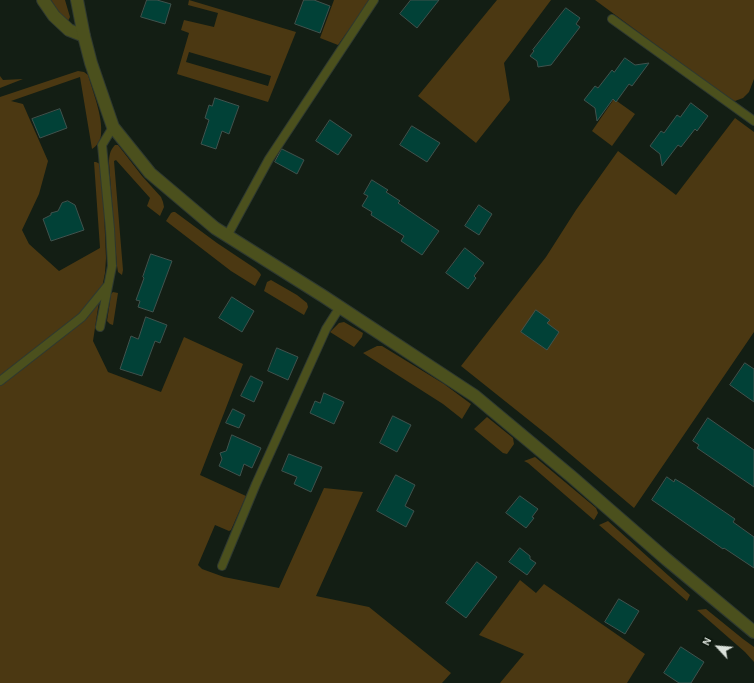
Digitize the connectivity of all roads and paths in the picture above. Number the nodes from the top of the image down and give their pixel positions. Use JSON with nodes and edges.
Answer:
{"nodes":[{"id":1,"x":43,"y":0,"type":"edge"},
{"id":2,"x":77,"y":0,"type":"edge"},
{"id":3,"x":374,"y":0,"type":"edge"},
{"id":4,"x":612,"y":19,"type":"dead end"},
{"id":5,"x":84,"y":36,"type":"junction"},
{"id":6,"x":754,"y":122,"type":"edge"},
{"id":7,"x":113,"y":127,"type":"junction"},
{"id":8,"x":227,"y":236,"type":"junction"},
{"id":9,"x":108,"y":285,"type":"junction"},
{"id":10,"x":340,"y":307,"type":"junction"},
{"id":11,"x":100,"y":327,"type":"dead end"},
{"id":12,"x":0,"y":381,"type":"edge"},
{"id":13,"x":222,"y":566,"type":"dead end"},
{"id":14,"x":754,"y":632,"type":"edge"}],
"edges":[{"from":1,"to":5,"type":"street"},
{"from":2,"to":5,"type":"street"},
{"from":3,"to":8,"type":"lane"},
{"from":4,"to":6,"type":"lane"},
{"from":5,"to":7,"type":"street"},
{"from":7,"to":8,"type":"street"},
{"from":7,"to":9,"type":"lane"},
{"from":8,"to":10,"type":"street"},
{"from":9,"to":11,"type":"lane"},
{"from":9,"to":12,"type":"lane"},
{"from":10,"to":13,"type":"lane"},
{"from":10,"to":14,"type":"street"}]}
